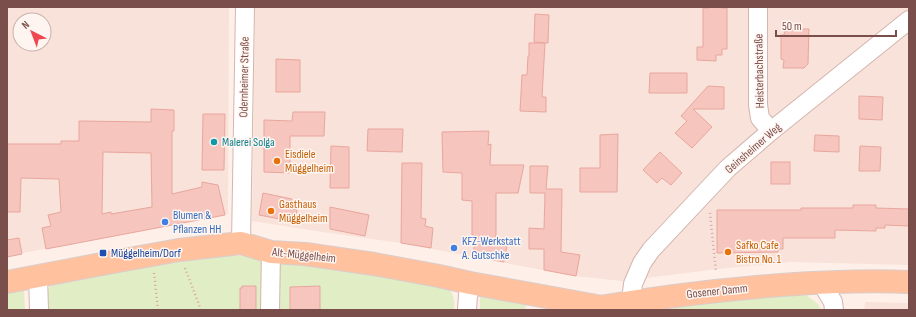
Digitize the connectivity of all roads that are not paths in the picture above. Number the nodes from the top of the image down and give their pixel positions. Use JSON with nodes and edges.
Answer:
{"nodes":[{"id":1,"x":245,"y":7,"type":"edge"},
{"id":2,"x":758,"y":7,"type":"edge"},
{"id":3,"x":909,"y":20,"type":"edge"},
{"id":4,"x":771,"y":131,"type":"junction"},
{"id":5,"x":241,"y":243,"type":"junction"},
{"id":6,"x":271,"y":252,"type":"junction"},
{"id":7,"x":38,"y":276,"type":"junction"},
{"id":8,"x":7,"y":282,"type":"edge"},
{"id":9,"x":821,"y":282,"type":"junction"},
{"id":10,"x":909,"y":282,"type":"edge"},
{"id":11,"x":470,"y":283,"type":"junction"},
{"id":12,"x":635,"y":307,"type":"edge"},
{"id":13,"x":591,"y":308,"type":"edge"},
{"id":14,"x":39,"y":310,"type":"edge"},
{"id":15,"x":270,"y":310,"type":"edge"},
{"id":16,"x":467,"y":310,"type":"edge"},
{"id":17,"x":834,"y":310,"type":"edge"}],
"edges":[{"from":1,"to":5,"type":"street","name":"Odernheimer Straße"},
{"from":2,"to":4,"type":"street","name":"Heisterbachstraße"},
{"from":3,"to":4,"type":"street","name":"Geinsheimer Weg"},
{"from":4,"to":12,"type":"street","name":"Geinsheimer Weg"},
{"from":5,"to":6,"type":"main road","name":"Alt-Müggelheim"},
{"from":5,"to":7,"type":"main road","name":"Alt-Müggelheim"},
{"from":6,"to":11,"type":"main road","name":"Alt-Müggelheim"},
{"from":6,"to":15,"type":"street"},
{"from":7,"to":8,"type":"main road","name":"Alt-Müggelheim"},
{"from":7,"to":14,"type":"street"},
{"from":9,"to":10,"type":"main road","name":"Gosener Damm"},
{"from":9,"to":12,"type":"main road","name":"Gosener Damm"},
{"from":9,"to":17,"type":"street"},
{"from":11,"to":13,"type":"main road","name":"Alt-Müggelheim"},
{"from":11,"to":16,"type":"street"},
{"from":12,"to":13,"type":"main road","name":"Alt-Müggelheim"}]}
